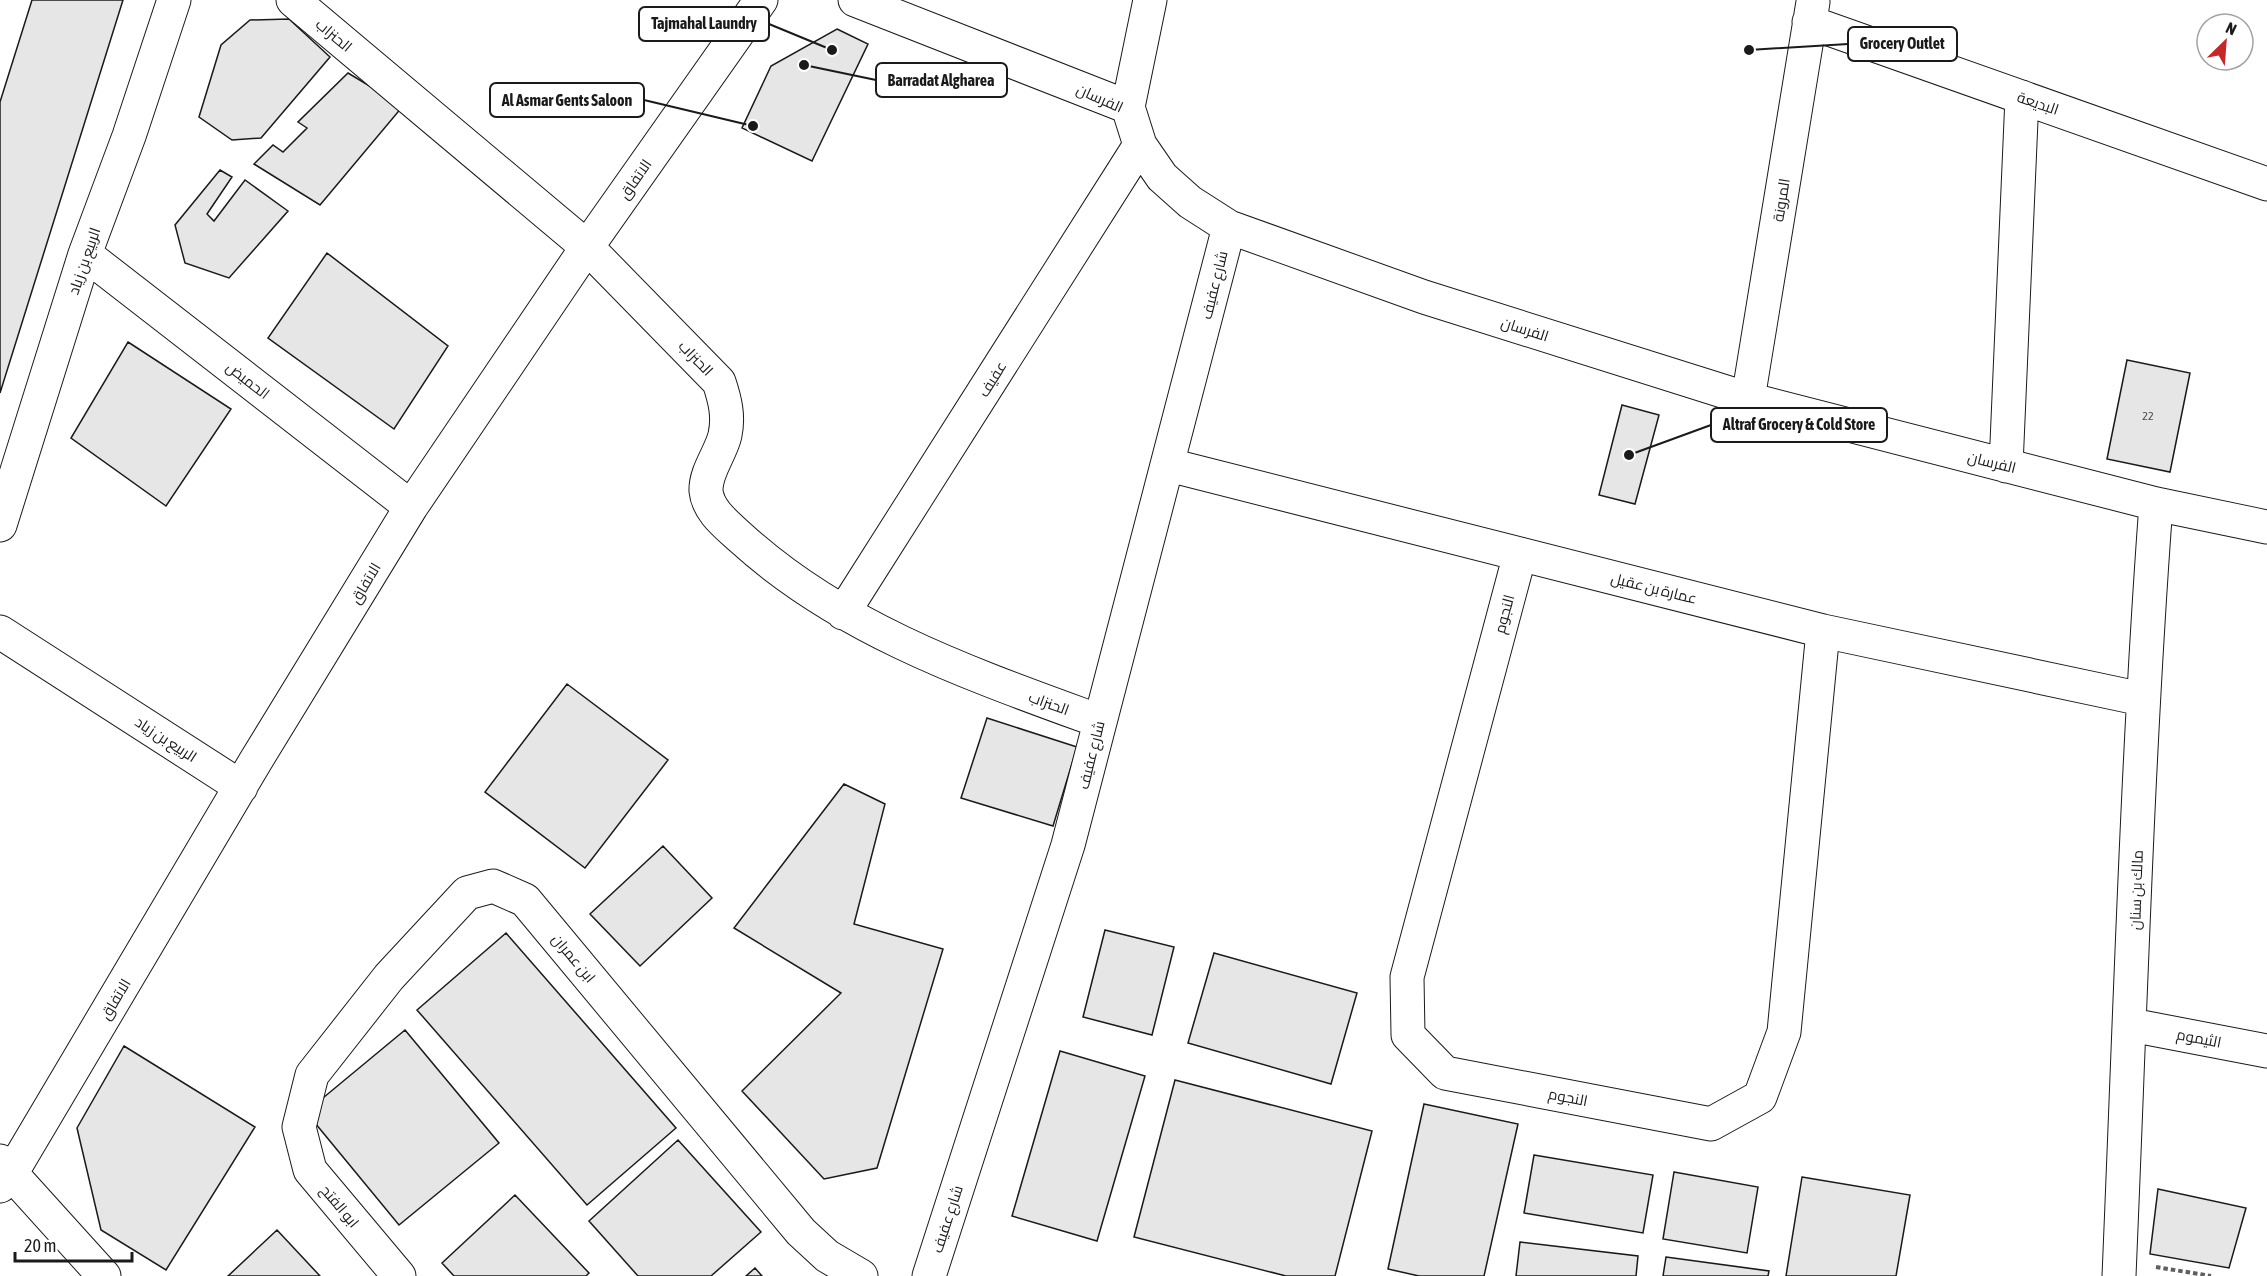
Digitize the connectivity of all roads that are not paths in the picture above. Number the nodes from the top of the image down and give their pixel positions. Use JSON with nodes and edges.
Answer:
{"nodes":[{"id":1,"x":174,"y":0,"type":"edge"},
{"id":2,"x":292,"y":0,"type":"edge"},
{"id":3,"x":761,"y":0,"type":"edge"},
{"id":4,"x":855,"y":0,"type":"edge"},
{"id":5,"x":1150,"y":0,"type":"edge"},
{"id":6,"x":1811,"y":11,"type":"edge"},
{"id":7,"x":2022,"y":98,"type":"junction"},
{"id":8,"x":1128,"y":107,"type":"junction"},
{"id":9,"x":1140,"y":145,"type":"junction"},
{"id":10,"x":2267,"y":184,"type":"edge"},
{"id":11,"x":1229,"y":227,"type":"junction"},
{"id":12,"x":587,"y":247,"type":"junction"},
{"id":13,"x":85,"y":254,"type":"junction"},
{"id":14,"x":1748,"y":399,"type":"junction"},
{"id":15,"x":1169,"y":465,"type":"junction"},
{"id":16,"x":2006,"y":466,"type":"junction"},
{"id":17,"x":2156,"y":504,"type":"junction"},
{"id":18,"x":411,"y":507,"type":"junction"},
{"id":19,"x":0,"y":525,"type":"edge"},
{"id":20,"x":2267,"y":527,"type":"edge"},
{"id":21,"x":1520,"y":554,"type":"junction"},
{"id":22,"x":843,"y":613,"type":"junction"},
{"id":23,"x":1823,"y":631,"type":"junction"},
{"id":24,"x":0,"y":632,"type":"edge"},
{"id":25,"x":2142,"y":699,"type":"junction"},
{"id":26,"x":1099,"y":721,"type":"junction"},
{"id":27,"x":241,"y":787,"type":"junction"},
{"id":28,"x":2131,"y":1025,"type":"junction"},
{"id":29,"x":2267,"y":1051,"type":"edge"},
{"id":30,"x":299,"y":1127,"type":"joint"},
{"id":31,"x":4,"y":1173,"type":"edge"},
{"id":32,"x":2120,"y":1268,"type":"edge"},
{"id":33,"x":104,"y":1276,"type":"edge"},
{"id":34,"x":399,"y":1276,"type":"edge"},
{"id":35,"x":861,"y":1276,"type":"edge"},
{"id":36,"x":929,"y":1276,"type":"edge"}],
"edges":[{"from":1,"to":13,"type":"street","name":"الربيع بن زياد"},
{"from":2,"to":12,"type":"street","name":"الحنزاب"},
{"from":3,"to":12,"type":"street","name":"الاتفاق"},
{"from":4,"to":8,"type":"street","name":"الفرسان"},
{"from":5,"to":8,"type":"street"},
{"from":6,"to":7,"type":"street","name":"البديعة"},
{"from":6,"to":14,"type":"street","name":"المرونة"},
{"from":7,"to":10,"type":"street","name":"البديعة"},
{"from":7,"to":16,"type":"street"},
{"from":8,"to":9,"type":"street","name":"الفرسان"},
{"from":9,"to":11,"type":"street","name":"الفرسان"},
{"from":9,"to":22,"type":"street","name":"عفيف"},
{"from":11,"to":14,"type":"street","name":"الفرسان"},
{"from":11,"to":15,"type":"street","name":"شارع عفيف"},
{"from":12,"to":18,"type":"street","name":"الاتفاق"},
{"from":12,"to":22,"type":"street","name":"الحنزاب"},
{"from":13,"to":18,"type":"street","name":"الحميض"},
{"from":13,"to":19,"type":"street","name":"الربيع بن زياد"},
{"from":14,"to":16,"type":"street","name":"الفرسان"},
{"from":15,"to":21,"type":"street","name":"عمارة بن عقيل"},
{"from":15,"to":26,"type":"street","name":"شارع عفيف"},
{"from":16,"to":17,"type":"street","name":"الفرسان"},
{"from":17,"to":20,"type":"street","name":"الفرسان"},
{"from":17,"to":25,"type":"street","name":"مالك بن سنان"},
{"from":18,"to":27,"type":"street","name":"الاتفاق"},
{"from":21,"to":23,"type":"street","name":"عمارة بن عقيل"},
{"from":21,"to":23,"type":"street","name":"النجوم"},
{"from":22,"to":26,"type":"street","name":"الحنزاب"},
{"from":23,"to":25,"type":"street","name":"عمارة بن عقيل"},
{"from":24,"to":27,"type":"street","name":"الربيع بن زياد"},
{"from":25,"to":28,"type":"street","name":"مالك بن سنان"},
{"from":26,"to":36,"type":"street","name":"شارع عفيف"},
{"from":27,"to":31,"type":"street","name":"الاتفاق"},
{"from":28,"to":29,"type":"street","name":"الثيموم"},
{"from":28,"to":32,"type":"street","name":"مالك بن سنان"},
{"from":30,"to":34,"type":"street","name":"ابو الفتح"},
{"from":30,"to":35,"type":"street","name":"ابن عمران"},
{"from":31,"to":33,"type":"street"}]}
